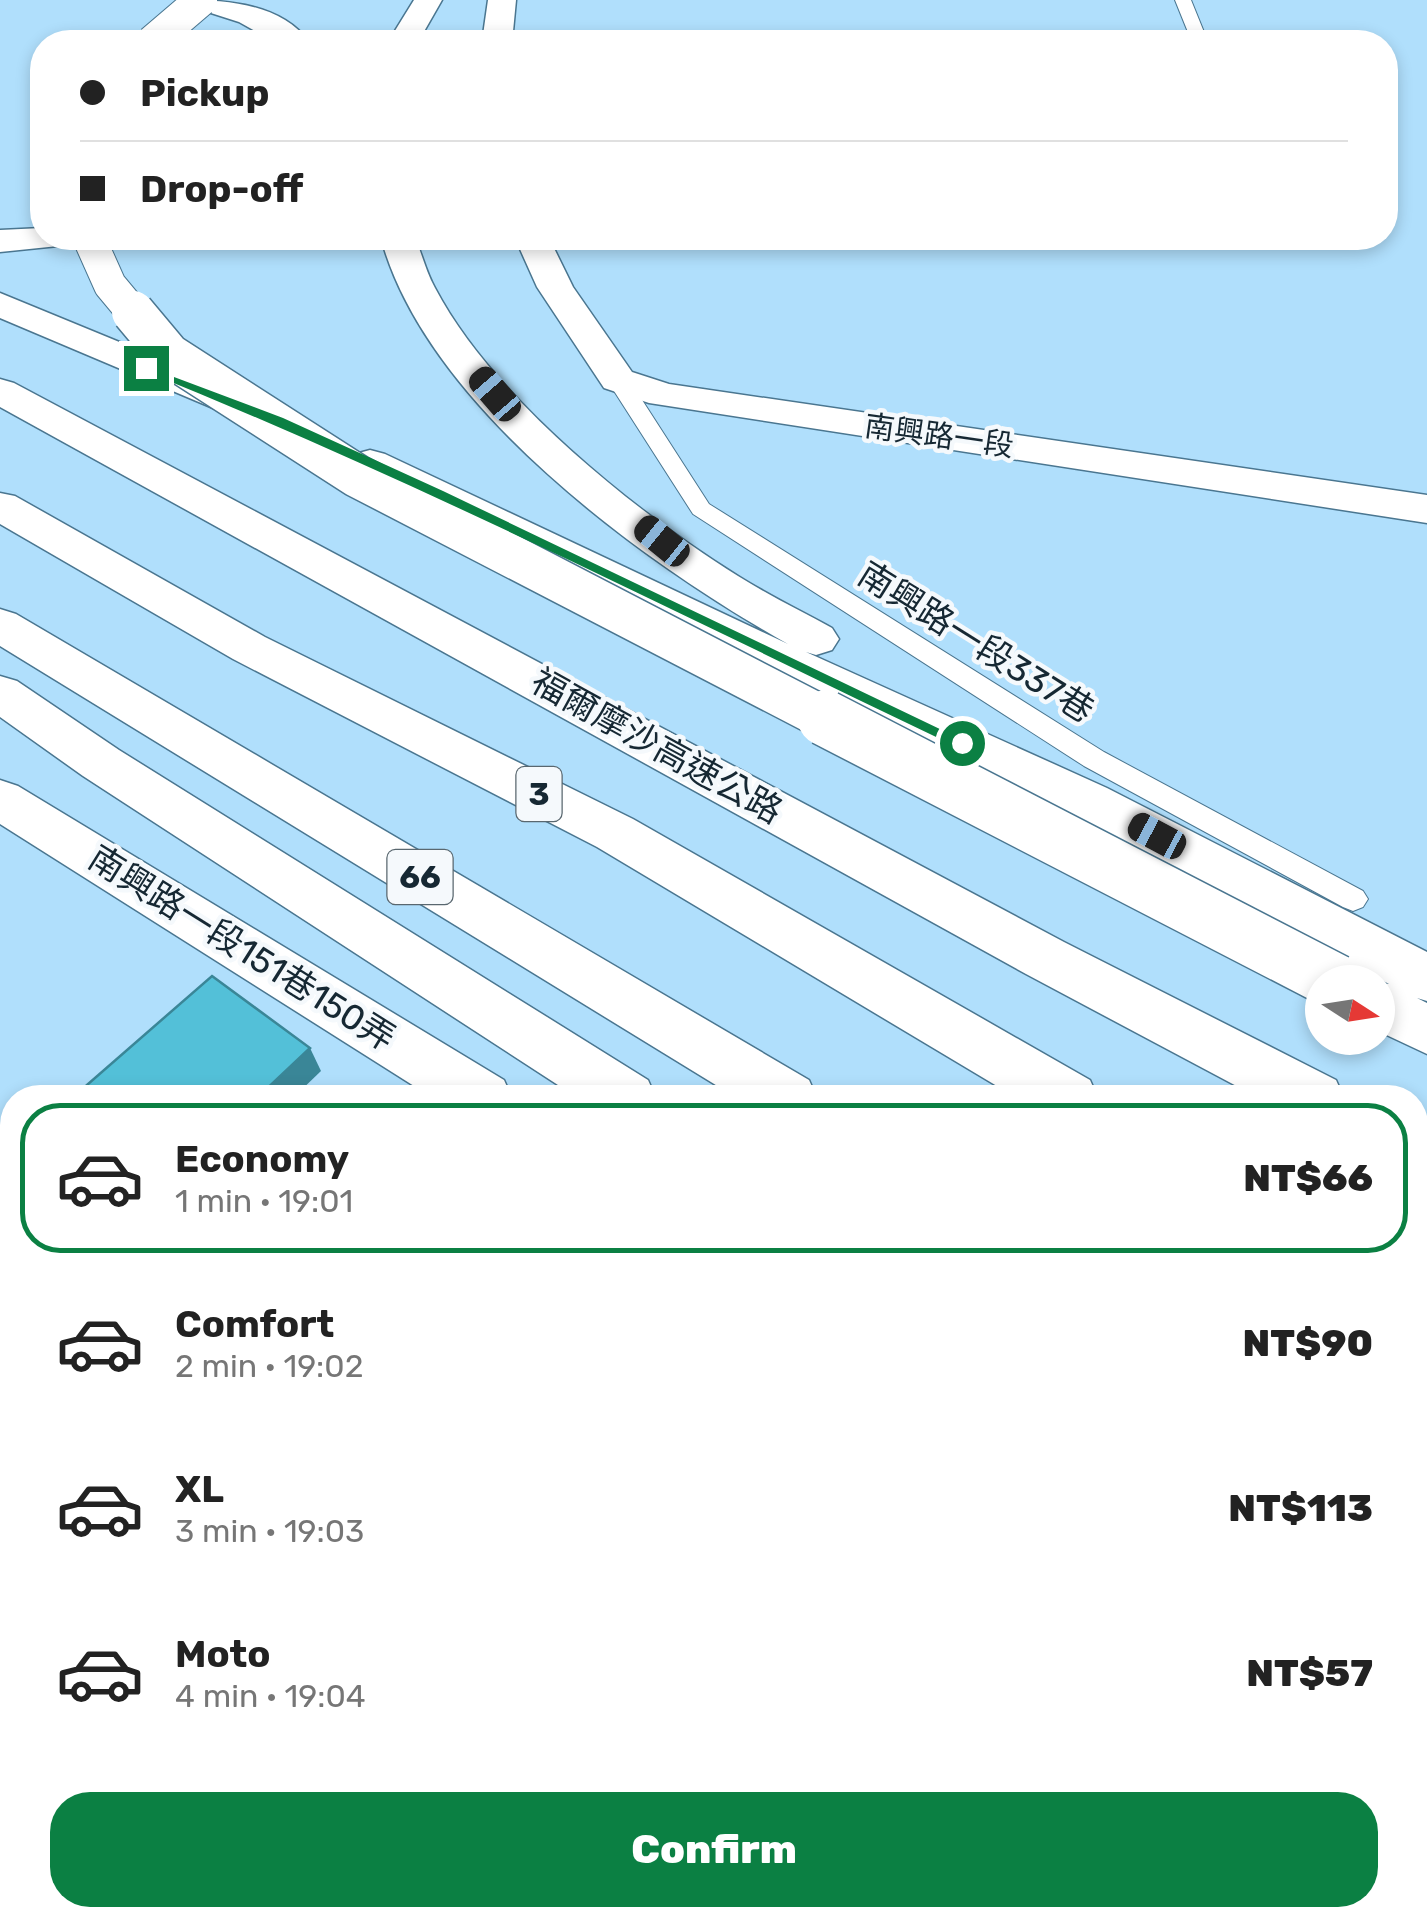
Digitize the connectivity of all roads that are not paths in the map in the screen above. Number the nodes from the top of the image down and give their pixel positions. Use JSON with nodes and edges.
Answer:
{"nodes":[{"id":1,"x":200,"y":0,"type":"edge"},
{"id":2,"x":428,"y":0,"type":"edge"},
{"id":3,"x":502,"y":0,"type":"edge"},
{"id":4,"x":1183,"y":0,"type":"edge"},
{"id":5,"x":166,"y":30,"type":"edge"},
{"id":6,"x":278,"y":30,"type":"edge"},
{"id":7,"x":410,"y":30,"type":"edge"},
{"id":8,"x":498,"y":30,"type":"edge"},
{"id":9,"x":1195,"y":30,"type":"edge"},
{"id":10,"x":30,"y":239,"type":"edge"},
{"id":11,"x":0,"y":241,"type":"edge"},
{"id":12,"x":94,"y":250,"type":"edge"},
{"id":13,"x":403,"y":250,"type":"edge"},
{"id":14,"x":538,"y":250,"type":"edge"},
{"id":15,"x":0,"y":304,"type":"edge"},
{"id":16,"x":618,"y":380,"type":"junction"},
{"id":17,"x":0,"y":391,"type":"edge"},
{"id":18,"x":0,"y":506,"type":"edge"},
{"id":19,"x":1427,"y":509,"type":"edge"},
{"id":20,"x":0,"y":625,"type":"edge"},
{"id":21,"x":0,"y":693,"type":"edge"},
{"id":22,"x":0,"y":715,"type":"edge"},
{"id":23,"x":101,"y":763,"type":"junction"},
{"id":24,"x":0,"y":799,"type":"edge"},
{"id":25,"x":1090,"y":801,"type":"junction"},
{"id":26,"x":1353,"y":899,"type":"dead end"},
{"id":27,"x":1305,"y":966,"type":"edge"},
{"id":28,"x":1427,"y":978,"type":"edge"},
{"id":29,"x":1395,"y":1013,"type":"edge"},
{"id":30,"x":1427,"y":1030,"type":"edge"},
{"id":31,"x":462,"y":1085,"type":"edge"},
{"id":32,"x":607,"y":1085,"type":"edge"},
{"id":33,"x":766,"y":1085,"type":"edge"},
{"id":34,"x":1047,"y":1085,"type":"edge"},
{"id":35,"x":1291,"y":1085,"type":"edge"}],
"edges":[{"from":1,"to":5,"type":"main road","bridge":true},
{"from":1,"to":6,"type":"main road"},
{"from":2,"to":7,"type":"main road"},
{"from":3,"to":8,"type":"main road"},
{"from":4,"to":9,"type":"lane"},
{"from":10,"to":11,"type":"main road"},
{"from":12,"to":27,"type":"main road","bridge":true},
{"from":13,"to":25,"type":"main road"},
{"from":14,"to":16,"type":"main road"},
{"from":15,"to":25,"type":"main road"},
{"from":16,"to":19,"type":"main road","name":"南興路一段"},
{"from":16,"to":26,"type":"lane","name":"南興路一段337巷"},
{"from":17,"to":35,"type":"main road","name":"福爾摩沙高速公路"},
{"from":18,"to":34,"type":"main road","number":"3"},
{"from":20,"to":33,"type":"main road","number":"66"},
{"from":21,"to":23,"type":"main road"},
{"from":22,"to":23,"type":"main road"},
{"from":23,"to":32,"type":"main road"},
{"from":24,"to":31,"type":"main road","name":"南興路一段151巷150弄"},
{"from":25,"to":28,"type":"main road"},
{"from":29,"to":30,"type":"main road"}]}
